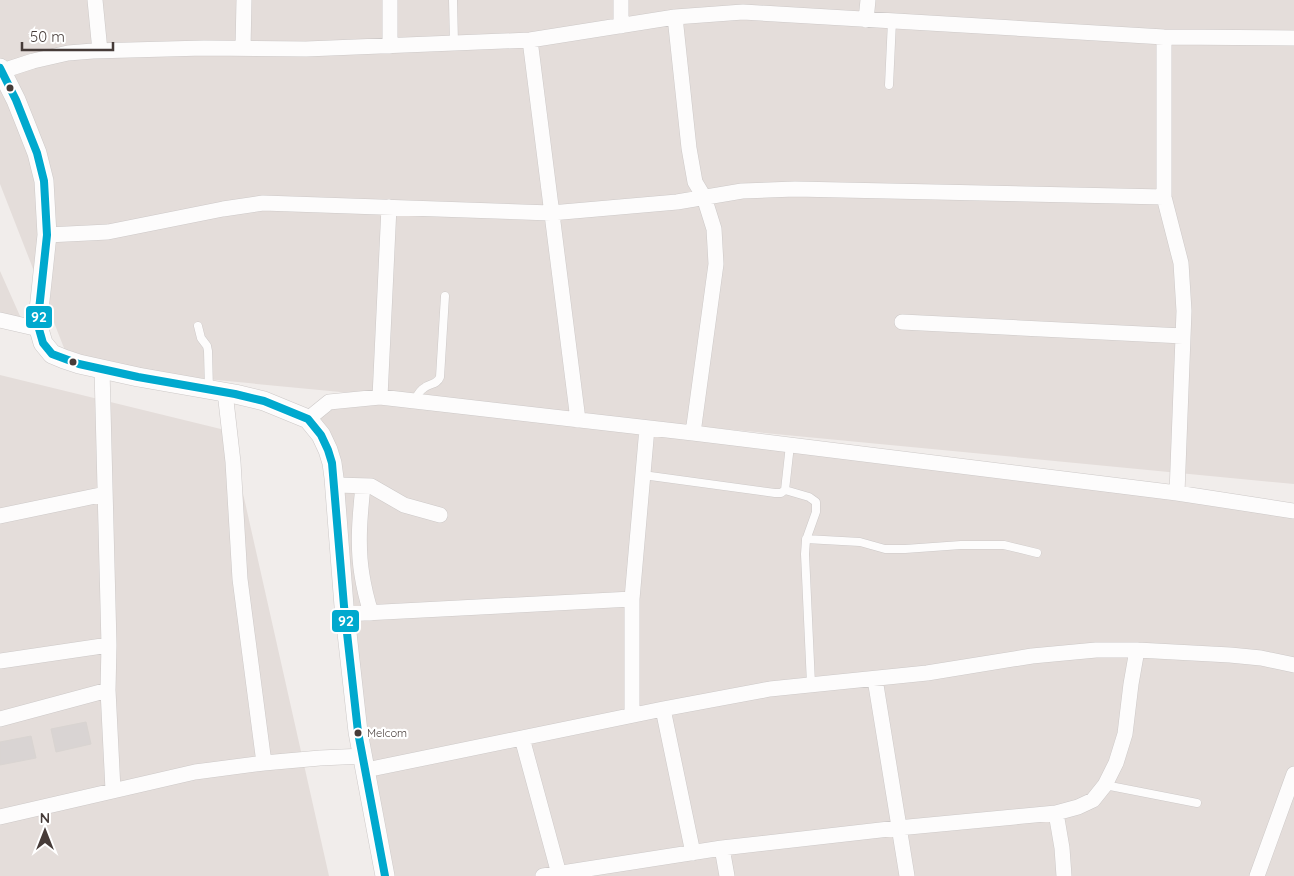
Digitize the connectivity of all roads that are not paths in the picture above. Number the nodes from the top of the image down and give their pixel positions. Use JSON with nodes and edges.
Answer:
{"nodes":[{"id":1,"x":95,"y":0,"type":"edge"},
{"id":2,"x":244,"y":0,"type":"edge"},
{"id":3,"x":390,"y":0,"type":"edge"},
{"id":4,"x":453,"y":0,"type":"edge"},
{"id":5,"x":621,"y":0,"type":"edge"},
{"id":6,"x":868,"y":0,"type":"edge"},
{"id":7,"x":675,"y":17,"type":"junction"},
{"id":8,"x":866,"y":20,"type":"junction"},
{"id":9,"x":892,"y":21,"type":"junction"},
{"id":10,"x":621,"y":26,"type":"junction"},
{"id":11,"x":1164,"y":37,"type":"junction"},
{"id":12,"x":1294,"y":38,"type":"edge"},
{"id":13,"x":530,"y":40,"type":"junction"},
{"id":14,"x":454,"y":43,"type":"junction"},
{"id":15,"x":390,"y":46,"type":"junction"},
{"id":16,"x":243,"y":48,"type":"junction"},
{"id":17,"x":100,"y":51,"type":"junction"},
{"id":18,"x":1,"y":69,"type":"edge"},
{"id":19,"x":889,"y":85,"type":"dead end"},
{"id":20,"x":704,"y":197,"type":"junction"},
{"id":21,"x":1164,"y":197,"type":"junction"},
{"id":22,"x":388,"y":207,"type":"junction"},
{"id":23,"x":551,"y":213,"type":"junction"},
{"id":24,"x":47,"y":235,"type":"junction"},
{"id":25,"x":444,"y":296,"type":"dead end"},
{"id":26,"x":0,"y":320,"type":"edge"},
{"id":27,"x":902,"y":322,"type":"dead end"},
{"id":28,"x":198,"y":326,"type":"dead end"},
{"id":29,"x":39,"y":329,"type":"junction"},
{"id":30,"x":1183,"y":336,"type":"junction"},
{"id":31,"x":102,"y":369,"type":"junction"},
{"id":32,"x":217,"y":391,"type":"junction"},
{"id":33,"x":380,"y":397,"type":"junction"},
{"id":34,"x":414,"y":401,"type":"junction"},
{"id":35,"x":308,"y":419,"type":"junction"},
{"id":36,"x":578,"y":420,"type":"junction"},
{"id":37,"x":647,"y":428,"type":"junction"},
{"id":38,"x":693,"y":433,"type":"junction"},
{"id":39,"x":790,"y":445,"type":"junction"},
{"id":40,"x":643,"y":475,"type":"junction"},
{"id":41,"x":335,"y":485,"type":"junction"},
{"id":42,"x":363,"y":486,"type":"junction"},
{"id":43,"x":785,"y":490,"type":"junction"},
{"id":44,"x":1177,"y":493,"type":"junction"},
{"id":45,"x":105,"y":494,"type":"junction"},
{"id":46,"x":1294,"y":511,"type":"edge"},
{"id":47,"x":440,"y":515,"type":"dead end"},
{"id":48,"x":0,"y":516,"type":"edge"},
{"id":49,"x":806,"y":539,"type":"junction"},
{"id":50,"x":1037,"y":553,"type":"dead end"},
{"id":51,"x":632,"y":599,"type":"junction"},
{"id":52,"x":371,"y":613,"type":"junction"},
{"id":53,"x":345,"y":614,"type":"junction"},
{"id":54,"x":109,"y":645,"type":"junction"},
{"id":55,"x":1137,"y":650,"type":"junction"},
{"id":56,"x":0,"y":661,"type":"edge"},
{"id":57,"x":1294,"y":665,"type":"edge"},
{"id":58,"x":875,"y":679,"type":"junction"},
{"id":59,"x":812,"y":684,"type":"junction"},
{"id":60,"x":108,"y":690,"type":"junction"},
{"id":61,"x":662,"y":709,"type":"junction"},
{"id":62,"x":632,"y":715,"type":"junction"},
{"id":63,"x":0,"y":719,"type":"edge"},
{"id":64,"x":522,"y":738,"type":"junction"},
{"id":65,"x":264,"y":763,"type":"junction"},
{"id":66,"x":365,"y":763,"type":"junction"},
{"id":67,"x":1294,"y":774,"type":"edge"},
{"id":68,"x":1105,"y":785,"type":"junction"},
{"id":69,"x":113,"y":790,"type":"junction"},
{"id":70,"x":1197,"y":803,"type":"dead end"},
{"id":71,"x":1056,"y":813,"type":"junction"},
{"id":72,"x":0,"y":817,"type":"edge"},
{"id":73,"x":898,"y":828,"type":"junction"},
{"id":74,"x":722,"y":848,"type":"junction"},
{"id":75,"x":693,"y":853,"type":"junction"},
{"id":76,"x":583,"y":873,"type":"edge"},
{"id":77,"x":559,"y":874,"type":"junction"},
{"id":78,"x":386,"y":876,"type":"edge"},
{"id":79,"x":542,"y":876,"type":"edge"},
{"id":80,"x":727,"y":876,"type":"edge"},
{"id":81,"x":907,"y":876,"type":"edge"},
{"id":82,"x":1064,"y":876,"type":"edge"},
{"id":83,"x":1257,"y":876,"type":"edge"}],
"edges":[{"from":1,"to":17,"type":"street"},
{"from":2,"to":16,"type":"street"},
{"from":3,"to":15,"type":"street"},
{"from":4,"to":14,"type":"lane"},
{"from":5,"to":10,"type":"street"},
{"from":6,"to":8,"type":"street"},
{"from":7,"to":8,"type":"street"},
{"from":7,"to":10,"type":"street"},
{"from":7,"to":20,"type":"street"},
{"from":8,"to":9,"type":"street"},
{"from":9,"to":11,"type":"street"},
{"from":9,"to":19,"type":"lane"},
{"from":10,"to":13,"type":"street"},
{"from":11,"to":12,"type":"street"},
{"from":11,"to":21,"type":"street"},
{"from":13,"to":14,"type":"street"},
{"from":13,"to":23,"type":"street"},
{"from":14,"to":15,"type":"street"},
{"from":15,"to":16,"type":"street"},
{"from":16,"to":17,"type":"street"},
{"from":17,"to":18,"type":"street"},
{"from":18,"to":24,"type":"street"},
{"from":20,"to":21,"type":"street"},
{"from":20,"to":23,"type":"street"},
{"from":20,"to":38,"type":"street"},
{"from":21,"to":30,"type":"street"},
{"from":22,"to":23,"type":"street"},
{"from":22,"to":24,"type":"street"},
{"from":22,"to":33,"type":"street"},
{"from":23,"to":36,"type":"street"},
{"from":24,"to":29,"type":"street"},
{"from":25,"to":34,"type":"lane"},
{"from":26,"to":29,"type":"street"},
{"from":27,"to":30,"type":"street"},
{"from":28,"to":32,"type":"lane"},
{"from":29,"to":31,"type":"street"},
{"from":30,"to":44,"type":"street"},
{"from":31,"to":32,"type":"street"},
{"from":31,"to":45,"type":"street"},
{"from":32,"to":35,"type":"street"},
{"from":32,"to":65,"type":"street"},
{"from":33,"to":34,"type":"street"},
{"from":33,"to":35,"type":"street"},
{"from":34,"to":36,"type":"street"},
{"from":35,"to":41,"type":"street"},
{"from":36,"to":37,"type":"street"},
{"from":37,"to":38,"type":"street"},
{"from":37,"to":40,"type":"street"},
{"from":38,"to":39,"type":"street"},
{"from":39,"to":43,"type":"lane"},
{"from":39,"to":44,"type":"street"},
{"from":40,"to":43,"type":"lane"},
{"from":40,"to":51,"type":"street"},
{"from":41,"to":42,"type":"street"},
{"from":41,"to":53,"type":"street"},
{"from":42,"to":47,"type":"street"},
{"from":42,"to":52,"type":"street"},
{"from":43,"to":49,"type":"lane"},
{"from":44,"to":46,"type":"street"},
{"from":45,"to":48,"type":"street"},
{"from":45,"to":54,"type":"street"},
{"from":49,"to":50,"type":"lane"},
{"from":49,"to":59,"type":"lane"},
{"from":51,"to":52,"type":"street"},
{"from":51,"to":62,"type":"street"},
{"from":52,"to":53,"type":"street"},
{"from":53,"to":66,"type":"street"},
{"from":54,"to":56,"type":"street"},
{"from":54,"to":60,"type":"street"},
{"from":55,"to":57,"type":"street"},
{"from":55,"to":58,"type":"street"},
{"from":55,"to":68,"type":"street"},
{"from":58,"to":59,"type":"street"},
{"from":58,"to":73,"type":"street"},
{"from":59,"to":61,"type":"street"},
{"from":60,"to":63,"type":"street"},
{"from":60,"to":69,"type":"street"},
{"from":61,"to":62,"type":"street"},
{"from":61,"to":75,"type":"street"},
{"from":62,"to":64,"type":"street"},
{"from":64,"to":66,"type":"street"},
{"from":64,"to":77,"type":"street"},
{"from":65,"to":66,"type":"street"},
{"from":65,"to":69,"type":"street"},
{"from":66,"to":78,"type":"street"},
{"from":67,"to":83,"type":"street"},
{"from":68,"to":70,"type":"lane"},
{"from":68,"to":71,"type":"street"},
{"from":69,"to":72,"type":"street"},
{"from":71,"to":73,"type":"street"},
{"from":71,"to":82,"type":"street"},
{"from":73,"to":74,"type":"street"},
{"from":73,"to":81,"type":"street"},
{"from":74,"to":75,"type":"street"},
{"from":74,"to":80,"type":"street"},
{"from":75,"to":76,"type":"street"},
{"from":76,"to":77,"type":"street"},
{"from":77,"to":79,"type":"street"}]}
